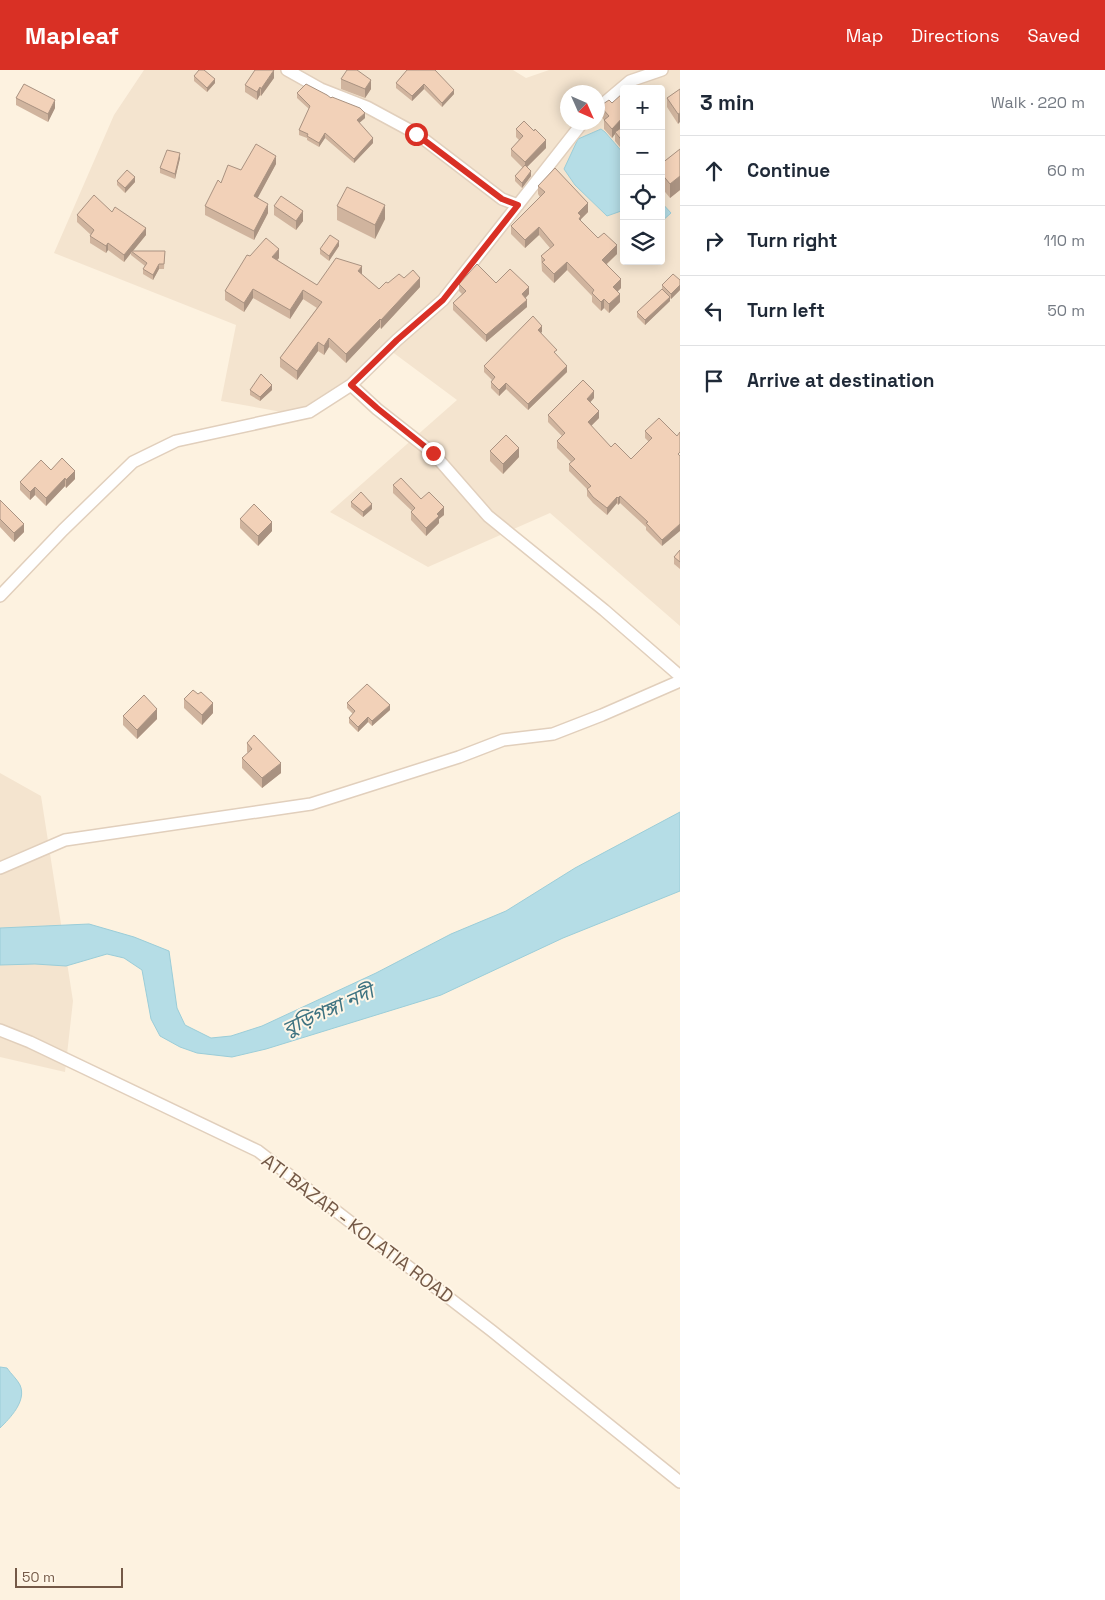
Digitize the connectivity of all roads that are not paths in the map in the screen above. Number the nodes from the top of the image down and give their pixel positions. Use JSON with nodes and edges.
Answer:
{"nodes":[{"id":1,"x":288,"y":70,"type":"edge"},
{"id":2,"x":662,"y":70,"type":"edge"},
{"id":3,"x":605,"y":102,"type":"edge"},
{"id":4,"x":577,"y":130,"type":"edge"},
{"id":5,"x":518,"y":205,"type":"junction"},
{"id":6,"x":351,"y":385,"type":"junction"},
{"id":7,"x":0,"y":596,"type":"edge"},
{"id":8,"x":680,"y":676,"type":"edge"},
{"id":9,"x":680,"y":681,"type":"edge"},
{"id":10,"x":0,"y":868,"type":"edge"},
{"id":11,"x":0,"y":1030,"type":"edge"},
{"id":12,"x":680,"y":1482,"type":"edge"}],
"edges":[{"from":1,"to":5,"type":"street"},
{"from":2,"to":3,"type":"street"},
{"from":4,"to":5,"type":"street"},
{"from":5,"to":6,"type":"street"},
{"from":6,"to":7,"type":"street"},
{"from":6,"to":8,"type":"street"},
{"from":9,"to":10,"type":"street"},
{"from":11,"to":12,"type":"street","name":"ATI BAZAR - KOLATIA ROAD"}]}
